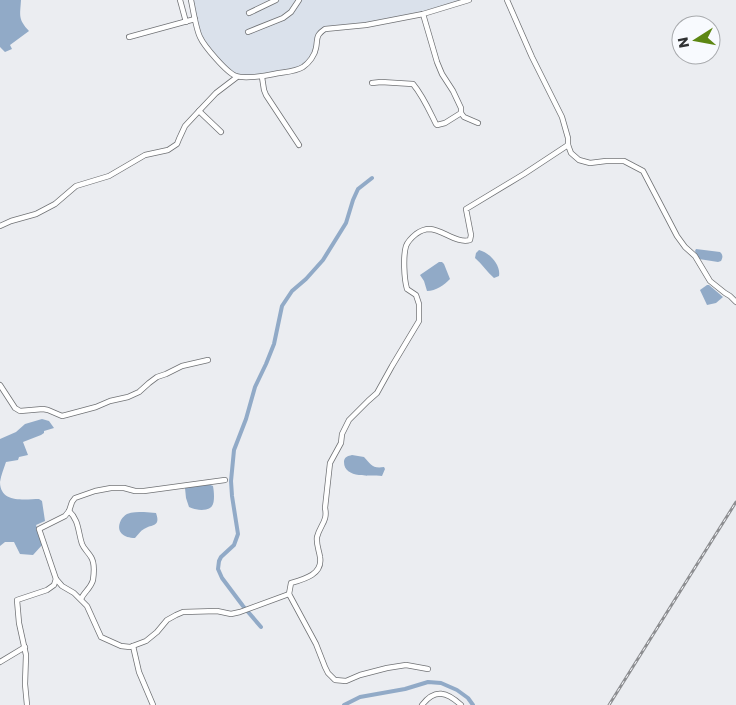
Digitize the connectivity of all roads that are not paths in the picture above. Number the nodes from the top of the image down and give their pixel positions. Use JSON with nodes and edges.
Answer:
{"nodes":[{"id":1,"x":180,"y":0,"type":"edge"},
{"id":2,"x":191,"y":0,"type":"edge"},
{"id":3,"x":276,"y":0,"type":"edge"},
{"id":4,"x":299,"y":0,"type":"edge"},
{"id":5,"x":469,"y":0,"type":"edge"},
{"id":6,"x":507,"y":0,"type":"edge"},
{"id":7,"x":249,"y":13,"type":"dead end"},
{"id":8,"x":423,"y":14,"type":"junction"},
{"id":9,"x":195,"y":20,"type":"junction"},
{"id":10,"x":186,"y":22,"type":"junction"},
{"id":11,"x":248,"y":32,"type":"dead end"},
{"id":12,"x":129,"y":37,"type":"dead end"},
{"id":13,"x":237,"y":76,"type":"junction"},
{"id":14,"x":262,"y":76,"type":"junction"},
{"id":15,"x":372,"y":83,"type":"dead end"},
{"id":16,"x":199,"y":111,"type":"junction"},
{"id":17,"x":461,"y":114,"type":"junction"},
{"id":18,"x":478,"y":123,"type":"dead end"},
{"id":19,"x":221,"y":132,"type":"dead end"},
{"id":20,"x":299,"y":145,"type":"dead end"},
{"id":21,"x":568,"y":145,"type":"junction"},
{"id":22,"x":0,"y":226,"type":"edge"},
{"id":23,"x":736,"y":302,"type":"edge"},
{"id":24,"x":208,"y":360,"type":"dead end"},
{"id":25,"x":0,"y":385,"type":"edge"},
{"id":26,"x":3,"y":393,"type":"edge"},
{"id":27,"x":225,"y":480,"type":"dead end"},
{"id":28,"x":69,"y":512,"type":"junction"},
{"id":29,"x":56,"y":580,"type":"junction"},
{"id":30,"x":289,"y":594,"type":"junction"},
{"id":31,"x":81,"y":600,"type":"junction"},
{"id":32,"x":133,"y":646,"type":"junction"},
{"id":33,"x":24,"y":647,"type":"junction"},
{"id":34,"x":0,"y":662,"type":"edge"},
{"id":35,"x":428,"y":668,"type":"dead end"},
{"id":36,"x":27,"y":705,"type":"edge"},
{"id":37,"x":153,"y":705,"type":"edge"},
{"id":38,"x":422,"y":705,"type":"edge"},
{"id":39,"x":462,"y":705,"type":"edge"}],
"edges":[{"from":1,"to":10,"type":"street"},
{"from":2,"to":9,"type":"street"},
{"from":3,"to":7,"type":"street"},
{"from":4,"to":11,"type":"street"},
{"from":5,"to":8,"type":"street"},
{"from":6,"to":21,"type":"street"},
{"from":8,"to":14,"type":"street"},
{"from":8,"to":17,"type":"street"},
{"from":9,"to":10,"type":"street"},
{"from":9,"to":13,"type":"street"},
{"from":10,"to":12,"type":"street"},
{"from":13,"to":14,"type":"street"},
{"from":13,"to":16,"type":"street"},
{"from":14,"to":20,"type":"street"},
{"from":15,"to":17,"type":"street"},
{"from":16,"to":19,"type":"street"},
{"from":16,"to":22,"type":"street"},
{"from":17,"to":18,"type":"street"},
{"from":21,"to":23,"type":"street"},
{"from":21,"to":30,"type":"street"},
{"from":24,"to":26,"type":"street"},
{"from":25,"to":26,"type":"street"},
{"from":27,"to":28,"type":"street"},
{"from":28,"to":29,"type":"street"},
{"from":28,"to":31,"type":"street"},
{"from":29,"to":31,"type":"street"},
{"from":29,"to":33,"type":"street"},
{"from":30,"to":32,"type":"street"},
{"from":30,"to":35,"type":"street"},
{"from":31,"to":32,"type":"street"},
{"from":32,"to":37,"type":"street"},
{"from":33,"to":34,"type":"street"},
{"from":33,"to":36,"type":"street"},
{"from":38,"to":39,"type":"street"}]}
